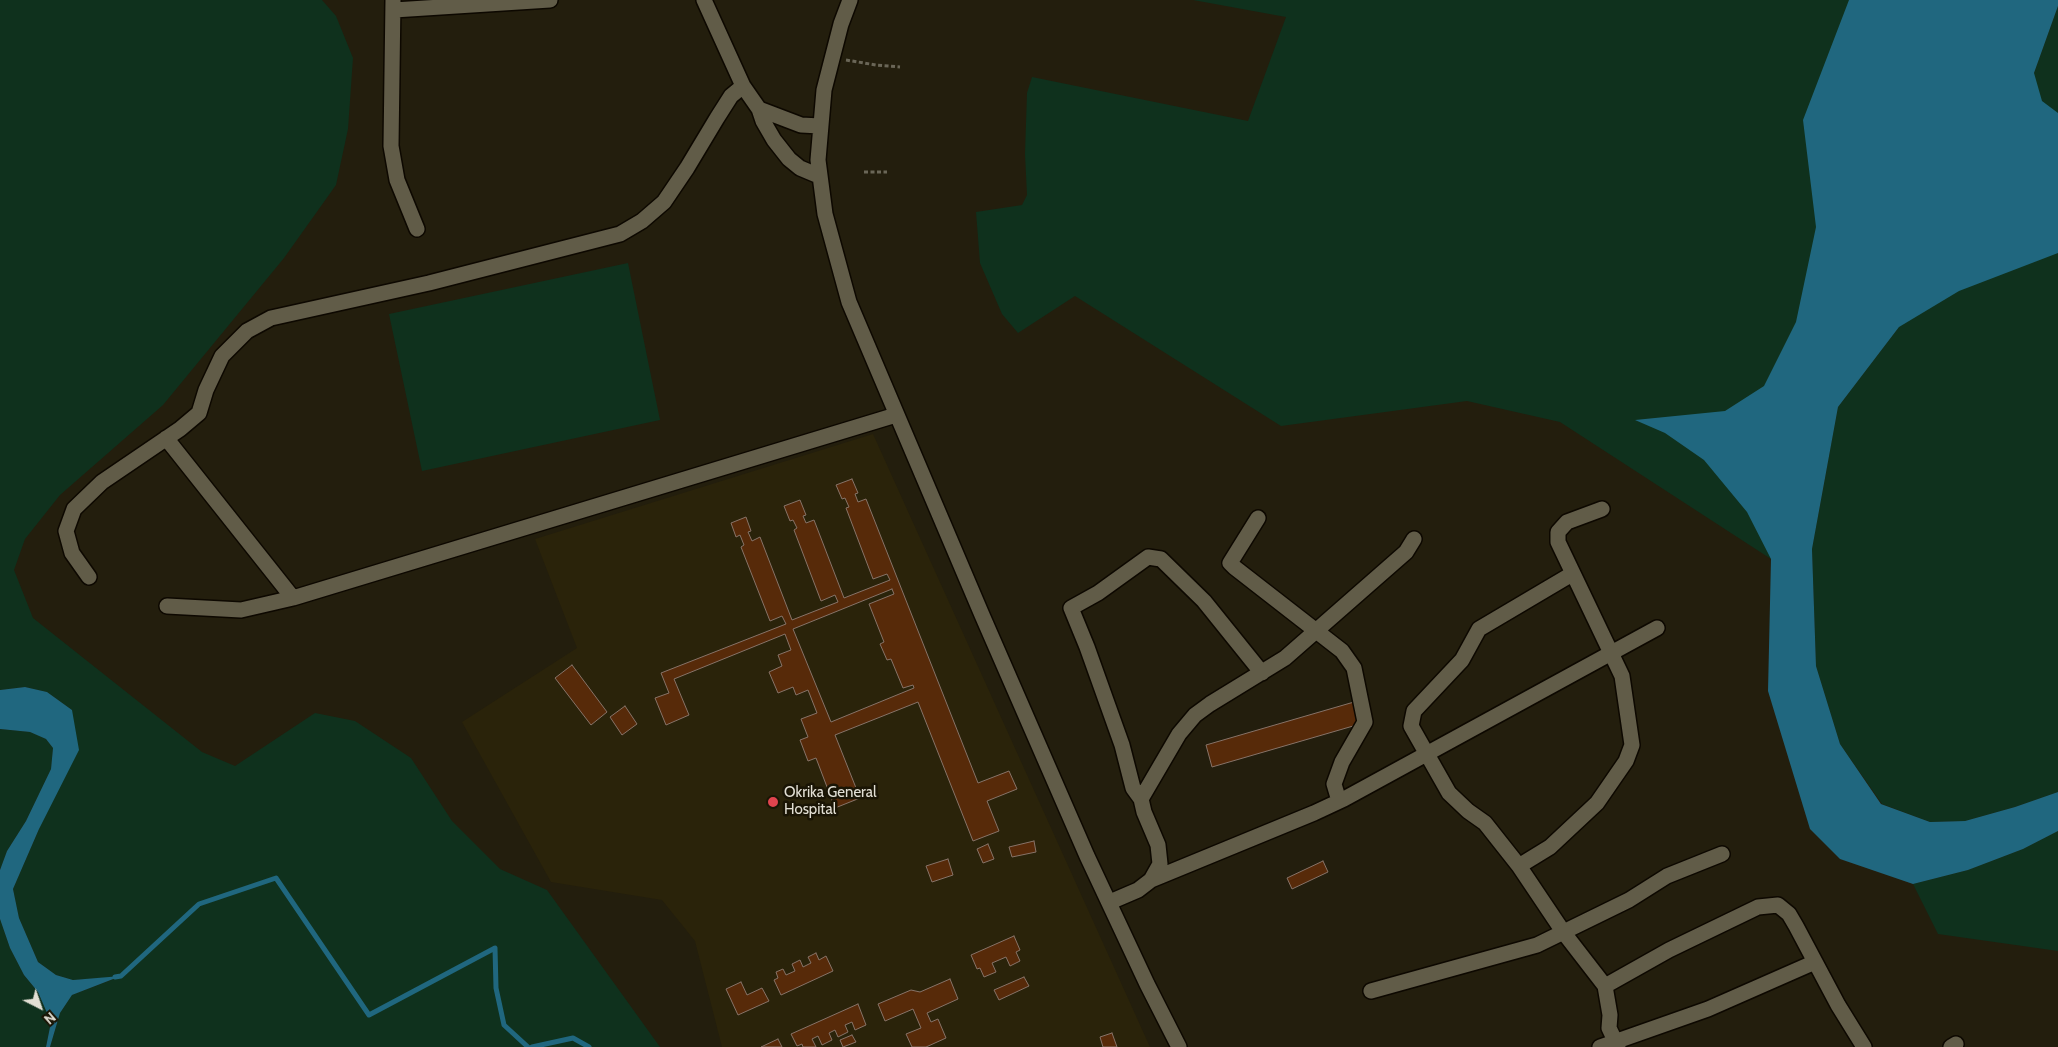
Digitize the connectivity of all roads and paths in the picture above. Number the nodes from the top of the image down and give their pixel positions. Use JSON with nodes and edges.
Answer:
{"nodes":[{"id":1,"x":550,"y":0,"type":"edge"},
{"id":2,"x":704,"y":0,"type":"edge"},
{"id":3,"x":850,"y":0,"type":"edge"},
{"id":4,"x":393,"y":5,"type":"edge"},
{"id":5,"x":832,"y":57,"type":"junction"},
{"id":6,"x":900,"y":67,"type":"dead end"},
{"id":7,"x":742,"y":86,"type":"junction"},
{"id":8,"x":759,"y":109,"type":"junction"},
{"id":9,"x":820,"y":126,"type":"junction"},
{"id":10,"x":864,"y":172,"type":"dead end"},
{"id":11,"x":887,"y":172,"type":"dead end"},
{"id":12,"x":819,"y":176,"type":"junction"},
{"id":13,"x":417,"y":229,"type":"dead end"},
{"id":14,"x":896,"y":415,"type":"junction"},
{"id":15,"x":166,"y":438,"type":"junction"},
{"id":16,"x":1602,"y":509,"type":"dead end"},
{"id":17,"x":1258,"y":518,"type":"dead end"},
{"id":18,"x":1414,"y":539,"type":"dead end"},
{"id":19,"x":1572,"y":574,"type":"junction"},
{"id":20,"x":89,"y":577,"type":"dead end"},
{"id":21,"x":293,"y":598,"type":"junction"},
{"id":22,"x":167,"y":606,"type":"dead end"},
{"id":23,"x":1656,"y":628,"type":"dead end"},
{"id":24,"x":1315,"y":630,"type":"junction"},
{"id":25,"x":1611,"y":653,"type":"junction"},
{"id":26,"x":1262,"y":673,"type":"junction"},
{"id":27,"x":1426,"y":754,"type":"junction"},
{"id":28,"x":1140,"y":799,"type":"junction"},
{"id":29,"x":1339,"y":801,"type":"junction"},
{"id":30,"x":1722,"y":854,"type":"dead end"},
{"id":31,"x":1520,"y":866,"type":"junction"},
{"id":32,"x":1151,"y":880,"type":"junction"},
{"id":33,"x":1110,"y":902,"type":"junction"},
{"id":34,"x":1564,"y":933,"type":"junction"},
{"id":35,"x":1814,"y":962,"type":"junction"},
{"id":36,"x":1605,"y":986,"type":"junction"},
{"id":37,"x":1371,"y":991,"type":"dead end"},
{"id":38,"x":1616,"y":1044,"type":"edge"},
{"id":39,"x":1179,"y":1047,"type":"edge"},
{"id":40,"x":1600,"y":1047,"type":"edge"},
{"id":41,"x":1864,"y":1047,"type":"edge"}],
"edges":[{"from":1,"to":4,"type":"street"},
{"from":2,"to":7,"type":"street"},
{"from":3,"to":5,"type":"street"},
{"from":4,"to":13,"type":"street"},
{"from":5,"to":6,"type":"path"},
{"from":5,"to":9,"type":"street"},
{"from":7,"to":8,"type":"street"},
{"from":7,"to":15,"type":"street"},
{"from":8,"to":9,"type":"street"},
{"from":8,"to":12,"type":"street"},
{"from":9,"to":12,"type":"street"},
{"from":10,"to":11,"type":"path"},
{"from":12,"to":14,"type":"street"},
{"from":14,"to":21,"type":"street"},
{"from":14,"to":33,"type":"street"},
{"from":15,"to":20,"type":"street"},
{"from":15,"to":21,"type":"street"},
{"from":16,"to":19,"type":"street"},
{"from":17,"to":24,"type":"street"},
{"from":18,"to":24,"type":"street"},
{"from":19,"to":25,"type":"street"},
{"from":19,"to":27,"type":"street"},
{"from":21,"to":22,"type":"street"},
{"from":23,"to":25,"type":"street"},
{"from":24,"to":26,"type":"street"},
{"from":24,"to":29,"type":"street"},
{"from":25,"to":27,"type":"street"},
{"from":25,"to":31,"type":"street"},
{"from":26,"to":28,"type":"street"},
{"from":26,"to":28,"type":"street"},
{"from":27,"to":29,"type":"street"},
{"from":27,"to":31,"type":"street"},
{"from":28,"to":32,"type":"street"},
{"from":29,"to":32,"type":"street"},
{"from":30,"to":34,"type":"street"},
{"from":31,"to":34,"type":"street"},
{"from":32,"to":33,"type":"street"},
{"from":33,"to":39,"type":"street"},
{"from":34,"to":36,"type":"street"},
{"from":34,"to":37,"type":"street"},
{"from":35,"to":36,"type":"street"},
{"from":35,"to":38,"type":"street"},
{"from":35,"to":41,"type":"street"},
{"from":36,"to":38,"type":"street"},
{"from":38,"to":40,"type":"street"}]}
